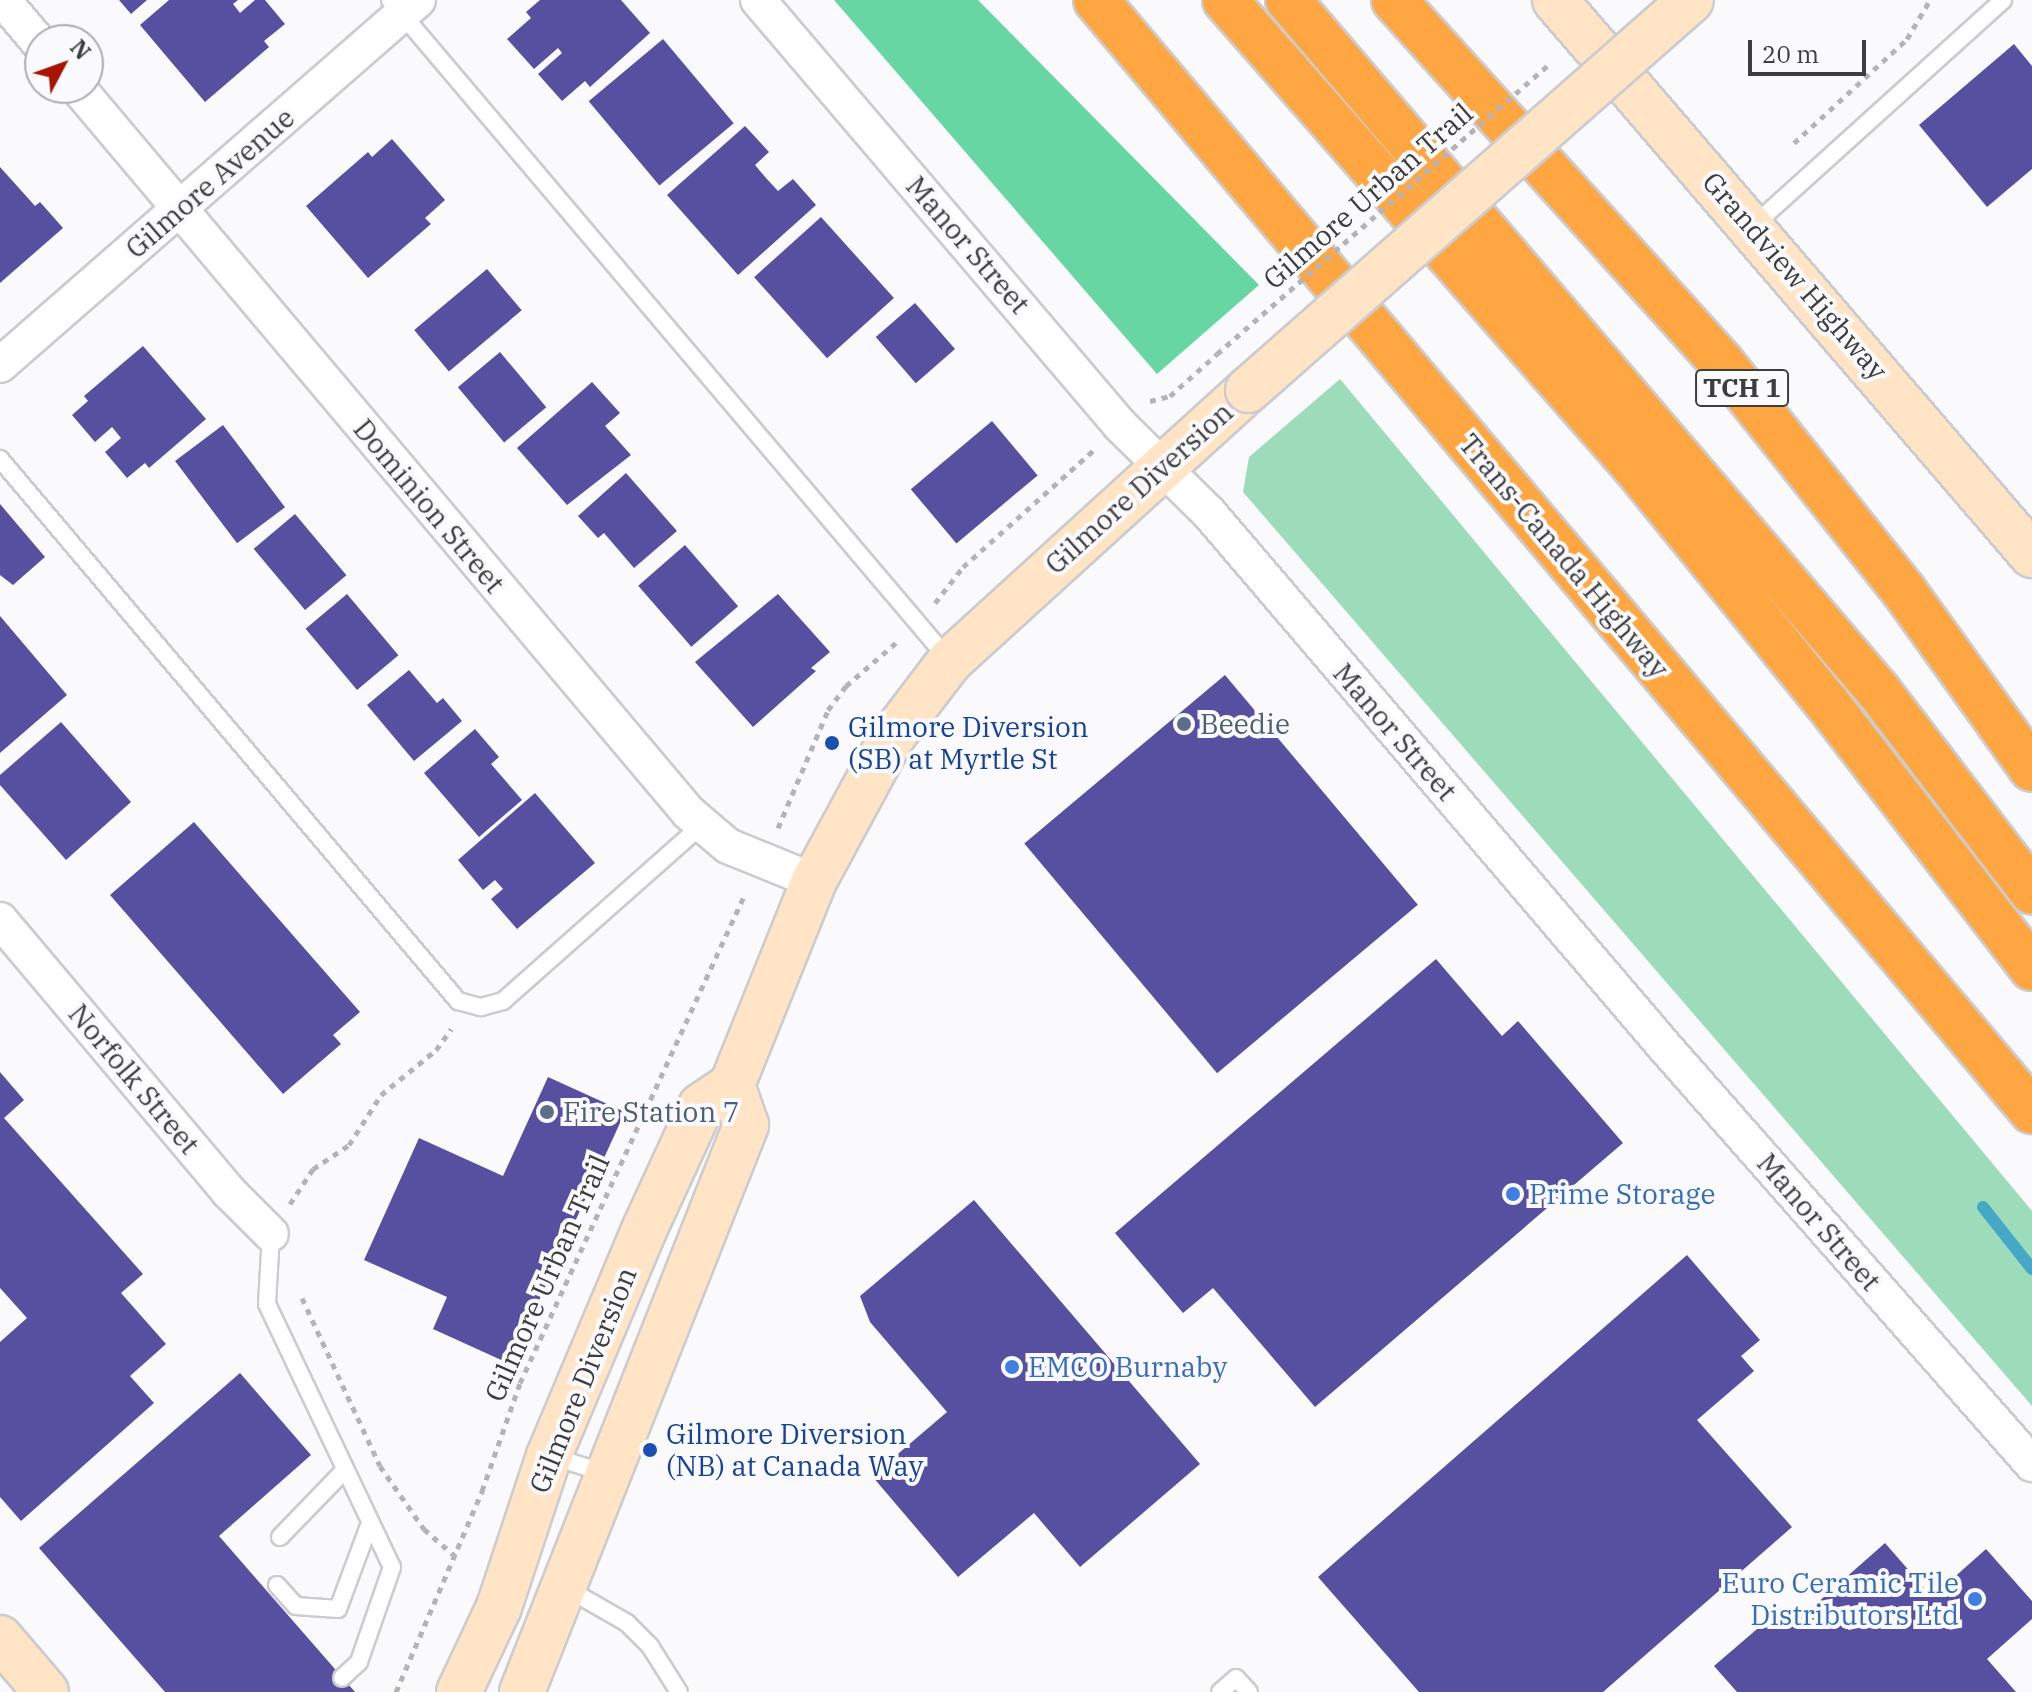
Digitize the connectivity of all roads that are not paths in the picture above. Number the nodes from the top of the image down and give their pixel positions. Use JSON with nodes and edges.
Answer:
{"nodes":[{"id":1,"x":3,"y":0,"type":"edge"},
{"id":2,"x":758,"y":0,"type":"edge"},
{"id":3,"x":1096,"y":0,"type":"edge"},
{"id":4,"x":1225,"y":0,"type":"edge"},
{"id":5,"x":1288,"y":0,"type":"edge"},
{"id":6,"x":1555,"y":0,"type":"edge"},
{"id":7,"x":1691,"y":0,"type":"edge"},
{"id":8,"x":2003,"y":0,"type":"edge"},
{"id":9,"x":403,"y":5,"type":"edge"},
{"id":10,"x":1406,"y":10,"type":"edge"},
{"id":11,"x":24,"y":25,"type":"edge"},
{"id":12,"x":92,"y":104,"type":"edge"},
{"id":13,"x":181,"y":208,"type":"junction"},
{"id":14,"x":1753,"y":226,"type":"junction"},
{"id":15,"x":0,"y":365,"type":"edge"},
{"id":16,"x":0,"y":459,"type":"edge"},
{"id":17,"x":1164,"y":469,"type":"junction"},
{"id":18,"x":2032,"y":555,"type":"edge"},
{"id":19,"x":950,"y":661,"type":"junction"},
{"id":20,"x":2032,"y":769,"type":"edge"},
{"id":21,"x":701,"y":826,"type":"junction"},
{"id":22,"x":814,"y":881,"type":"junction"},
{"id":23,"x":2032,"y":892,"type":"edge"},
{"id":24,"x":0,"y":920,"type":"edge"},
{"id":25,"x":2032,"y":968,"type":"edge"},
{"id":26,"x":732,"y":1085,"type":"junction"},
{"id":27,"x":2032,"y":1111,"type":"edge"},
{"id":28,"x":271,"y":1234,"type":"joint"},
{"id":29,"x":549,"y":1456,"type":"junction"},
{"id":30,"x":2032,"y":1464,"type":"edge"},
{"id":31,"x":344,"y":1471,"type":"junction"},
{"id":32,"x":610,"y":1475,"type":"junction"},
{"id":33,"x":370,"y":1523,"type":"junction"},
{"id":34,"x":280,"y":1537,"type":"dead end"},
{"id":35,"x":277,"y":1585,"type":"dead end"},
{"id":36,"x":566,"y":1588,"type":"junction"},
{"id":37,"x":0,"y":1638,"type":"edge"},
{"id":38,"x":342,"y":1678,"type":"dead end"},
{"id":39,"x":46,"y":1692,"type":"edge"},
{"id":40,"x":459,"y":1692,"type":"edge"},
{"id":41,"x":522,"y":1692,"type":"edge"},
{"id":42,"x":679,"y":1692,"type":"edge"},
{"id":43,"x":1220,"y":1692,"type":"edge"},
{"id":44,"x":1249,"y":1692,"type":"edge"}],
"edges":[{"from":1,"to":11,"type":"street"},
{"from":2,"to":17,"type":"street","name":"Manor Street"},
{"from":3,"to":27,"type":"highway","name":"Trans-Canada Highway"},
{"from":4,"to":25,"type":"highway"},
{"from":5,"to":23,"type":"highway"},
{"from":6,"to":14,"type":"main road","name":"Grandview Highway"},
{"from":7,"to":17,"type":"main road","name":"Gilmore Diversion","bridge":true},
{"from":8,"to":14,"type":"lane"},
{"from":9,"to":13,"type":"street","name":"Gilmore Avenue"},
{"from":9,"to":19,"type":"lane"},
{"from":10,"to":20,"type":"highway","number":"TCH 1"},
{"from":12,"to":13,"type":"street","name":"Dominion Street"},
{"from":13,"to":15,"type":"street","name":"Gilmore Avenue"},
{"from":13,"to":21,"type":"street","name":"Dominion Street"},
{"from":14,"to":18,"type":"main road","name":"Grandview Highway"},
{"from":16,"to":21,"type":"lane"},
{"from":17,"to":19,"type":"main road","name":"Gilmore Diversion"},
{"from":17,"to":30,"type":"street","name":"Manor Street"},
{"from":19,"to":22,"type":"main road","name":"Gilmore Diversion"},
{"from":21,"to":22,"type":"street","name":"Dominion Street"},
{"from":22,"to":26,"type":"main road","name":"Gilmore Diversion"},
{"from":24,"to":28,"type":"street","name":"Norfolk Street"},
{"from":26,"to":29,"type":"main road","name":"Gilmore Diversion"},
{"from":26,"to":32,"type":"main road","name":"Gilmore Diversion"},
{"from":28,"to":31,"type":"lane"},
{"from":29,"to":32,"type":"lane"},
{"from":29,"to":40,"type":"main road","name":"Gilmore Diversion"},
{"from":31,"to":33,"type":"lane"},
{"from":31,"to":34,"type":"lane"},
{"from":32,"to":36,"type":"main road","name":"Gilmore Diversion"},
{"from":33,"to":35,"type":"lane"},
{"from":33,"to":38,"type":"lane"},
{"from":36,"to":41,"type":"main road","name":"Gilmore Diversion"},
{"from":36,"to":42,"type":"lane"},
{"from":37,"to":39,"type":"main road"},
{"from":43,"to":44,"type":"lane"}]}
